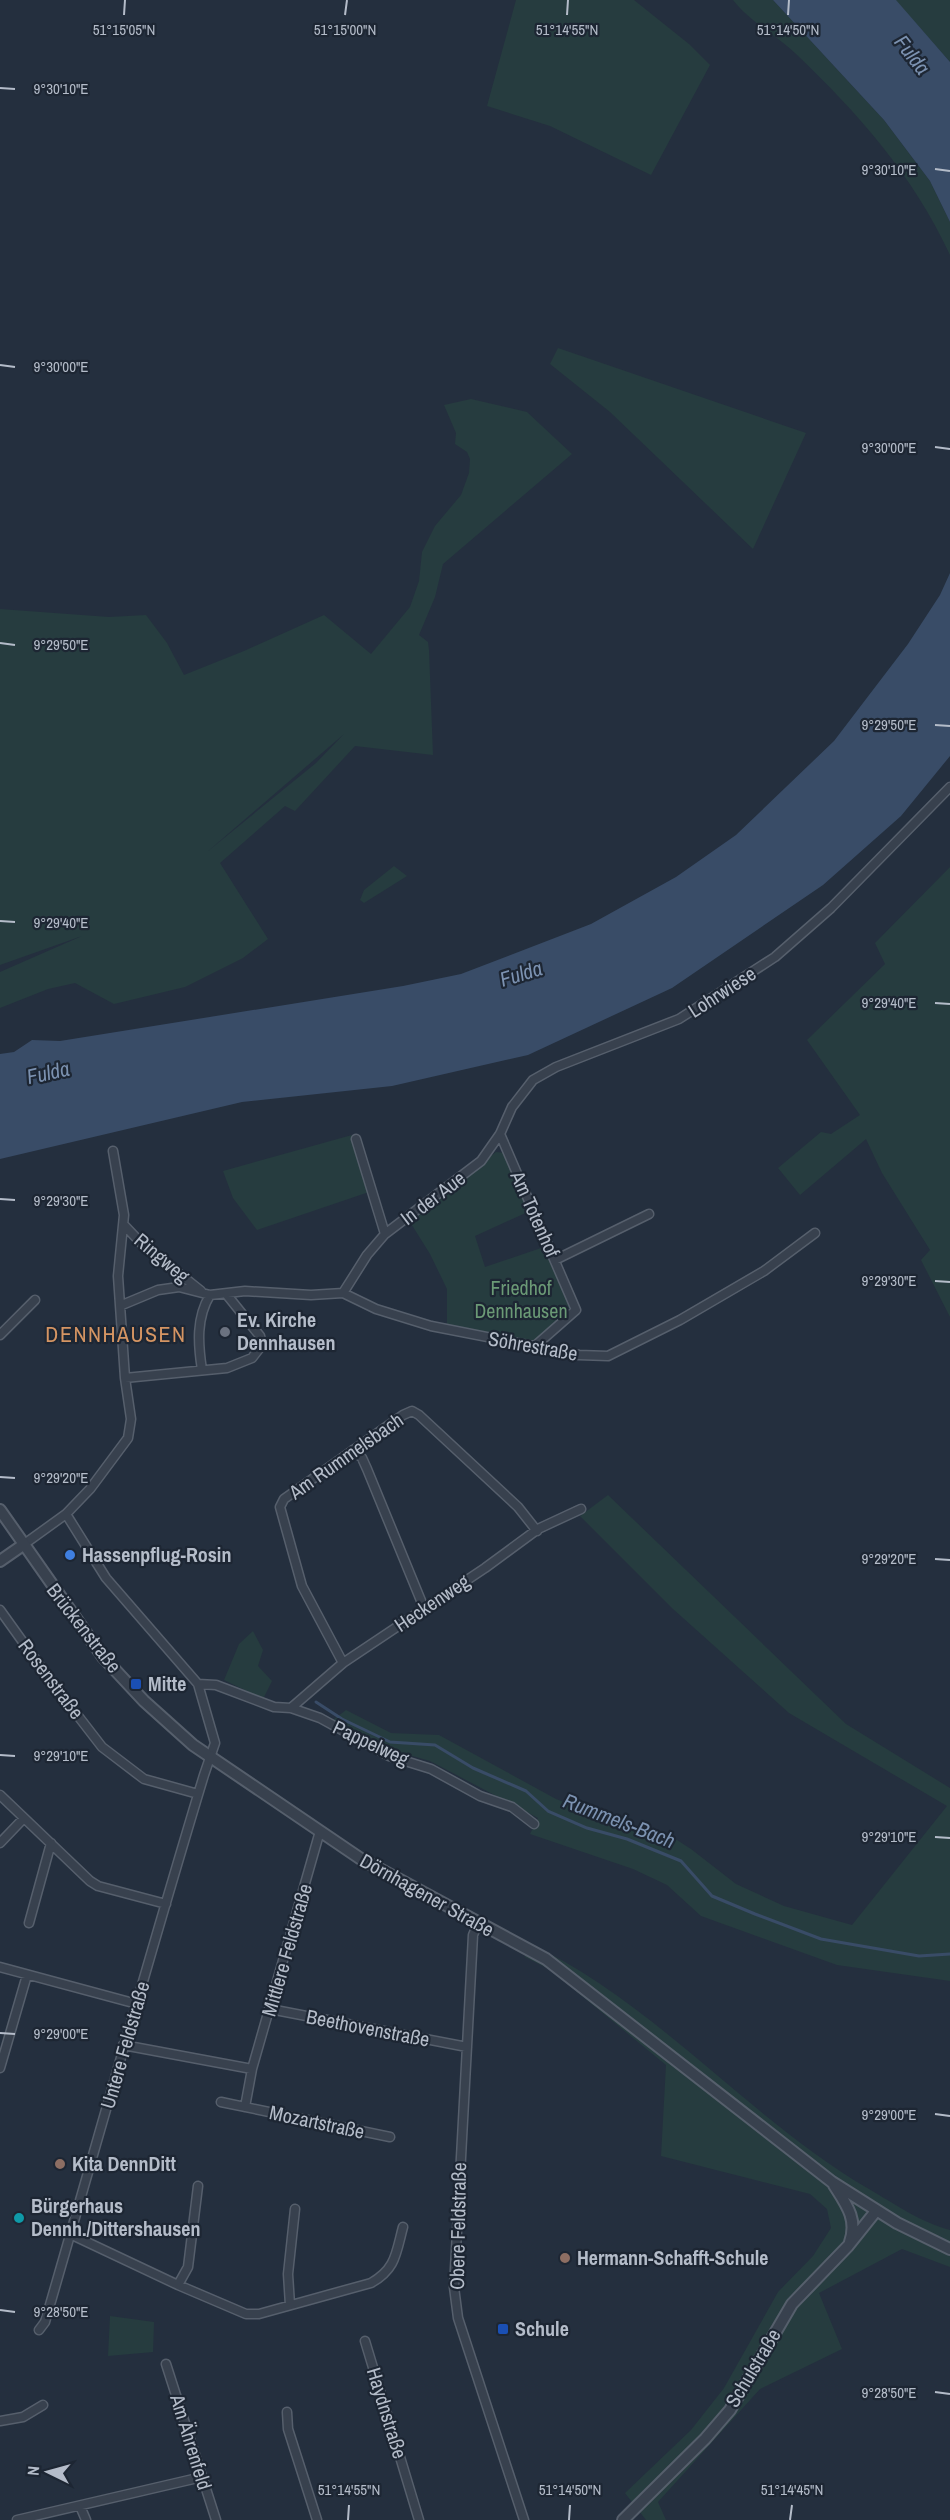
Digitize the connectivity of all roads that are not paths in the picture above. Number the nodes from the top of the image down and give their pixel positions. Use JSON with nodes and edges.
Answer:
{"nodes":[{"id":1,"x":950,"y":787,"type":"edge"},
{"id":2,"x":501,"y":1134,"type":"junction"},
{"id":3,"x":356,"y":1139,"type":"dead end"},
{"id":4,"x":112,"y":1151,"type":"dead end"},
{"id":5,"x":481,"y":1161,"type":"joint"},
{"id":6,"x":650,"y":1214,"type":"dead end"},
{"id":7,"x":124,"y":1225,"type":"junction"},
{"id":8,"x":815,"y":1233,"type":"dead end"},
{"id":9,"x":386,"y":1234,"type":"junction"},
{"id":10,"x":555,"y":1260,"type":"junction"},
{"id":11,"x":201,"y":1291,"type":"junction"},
{"id":12,"x":343,"y":1293,"type":"junction"},
{"id":13,"x":210,"y":1295,"type":"junction"},
{"id":14,"x":227,"y":1295,"type":"junction"},
{"id":15,"x":35,"y":1300,"type":"dead end"},
{"id":16,"x":122,"y":1305,"type":"junction"},
{"id":17,"x":0,"y":1335,"type":"edge"},
{"id":18,"x":535,"y":1346,"type":"junction"},
{"id":19,"x":202,"y":1370,"type":"junction"},
{"id":20,"x":125,"y":1378,"type":"junction"},
{"id":21,"x":353,"y":1450,"type":"junction"},
{"id":22,"x":581,"y":1509,"type":"dead end"},
{"id":23,"x":0,"y":1510,"type":"edge"},
{"id":24,"x":66,"y":1514,"type":"junction"},
{"id":25,"x":537,"y":1531,"type":"junction"},
{"id":26,"x":23,"y":1545,"type":"junction"},
{"id":27,"x":0,"y":1562,"type":"edge"},
{"id":28,"x":424,"y":1608,"type":"junction"},
{"id":29,"x":0,"y":1610,"type":"edge"},
{"id":30,"x":343,"y":1663,"type":"junction"},
{"id":31,"x":198,"y":1684,"type":"junction"},
{"id":32,"x":291,"y":1708,"type":"junction"},
{"id":33,"x":210,"y":1758,"type":"junction"},
{"id":34,"x":198,"y":1794,"type":"junction"},
{"id":35,"x":0,"y":1795,"type":"edge"},
{"id":36,"x":24,"y":1818,"type":"junction"},
{"id":37,"x":534,"y":1824,"type":"dead end"},
{"id":38,"x":320,"y":1831,"type":"junction"},
{"id":39,"x":0,"y":1843,"type":"edge"},
{"id":40,"x":51,"y":1843,"type":"junction"},
{"id":41,"x":166,"y":1904,"type":"junction"},
{"id":42,"x":29,"y":1923,"type":"dead end"},
{"id":43,"x":478,"y":1923,"type":"junction"},
{"id":44,"x":0,"y":1967,"type":"edge"},
{"id":45,"x":27,"y":1976,"type":"junction"},
{"id":46,"x":137,"y":2004,"type":"junction"},
{"id":47,"x":270,"y":2009,"type":"junction"},
{"id":48,"x":123,"y":2045,"type":"junction"},
{"id":49,"x":466,"y":2047,"type":"junction"},
{"id":50,"x":0,"y":2068,"type":"edge"},
{"id":51,"x":252,"y":2069,"type":"junction"},
{"id":52,"x":221,"y":2102,"type":"dead end"},
{"id":53,"x":245,"y":2107,"type":"junction"},
{"id":54,"x":390,"y":2137,"type":"dead end"},
{"id":55,"x":832,"y":2182,"type":"junction"},
{"id":56,"x":198,"y":2186,"type":"dead end"},
{"id":57,"x":295,"y":2209,"type":"dead end"},
{"id":58,"x":876,"y":2211,"type":"junction"},
{"id":59,"x":403,"y":2227,"type":"dead end"},
{"id":60,"x":72,"y":2235,"type":"junction"},
{"id":61,"x":848,"y":2246,"type":"junction"},
{"id":62,"x":950,"y":2249,"type":"edge"},
{"id":63,"x":178,"y":2285,"type":"junction"},
{"id":64,"x":290,"y":2305,"type":"junction"},
{"id":65,"x":39,"y":2330,"type":"dead end"},
{"id":66,"x":365,"y":2341,"type":"dead end"},
{"id":67,"x":166,"y":2364,"type":"dead end"},
{"id":68,"x":43,"y":2405,"type":"dead end"},
{"id":69,"x":287,"y":2412,"type":"dead end"},
{"id":70,"x":0,"y":2421,"type":"edge"},
{"id":71,"x":202,"y":2477,"type":"junction"},
{"id":72,"x":80,"y":2506,"type":"junction"},
{"id":73,"x":17,"y":2520,"type":"edge"},
{"id":74,"x":86,"y":2520,"type":"edge"},
{"id":75,"x":216,"y":2520,"type":"edge"},
{"id":76,"x":317,"y":2520,"type":"edge"},
{"id":77,"x":419,"y":2520,"type":"edge"},
{"id":78,"x":524,"y":2520,"type":"edge"},
{"id":79,"x":623,"y":2520,"type":"edge"}],
"edges":[{"from":1,"to":2,"type":"street","name":"Lohrwiese"},
{"from":2,"to":5,"type":"street","name":"Lohrwiese"},
{"from":2,"to":10,"type":"street","name":"Am Totenhof"},
{"from":3,"to":9,"type":"street","name":"In der Aue"},
{"from":4,"to":7,"type":"street"},
{"from":5,"to":9,"type":"street","name":"In der Aue"},
{"from":6,"to":10,"type":"street"},
{"from":7,"to":11,"type":"street","name":"Ringweg"},
{"from":7,"to":16,"type":"street"},
{"from":8,"to":18,"type":"street","name":"Söhrestraße"},
{"from":9,"to":12,"type":"street","name":"In der Aue"},
{"from":10,"to":18,"type":"street","name":"Am Totenhof"},
{"from":11,"to":13,"type":"street","name":"Söhrestraße"},
{"from":11,"to":16,"type":"street","name":"Söhrestraße"},
{"from":12,"to":14,"type":"street","name":"Söhrestraße"},
{"from":12,"to":18,"type":"street","name":"Söhrestraße"},
{"from":13,"to":14,"type":"street","name":"Söhrestraße"},
{"from":13,"to":19,"type":"street"},
{"from":14,"to":19,"type":"street"},
{"from":15,"to":17,"type":"street"},
{"from":16,"to":20,"type":"street"},
{"from":19,"to":20,"type":"street"},
{"from":20,"to":24,"type":"street"},
{"from":21,"to":25,"type":"street","name":"Am Rummelsbach"},
{"from":21,"to":28,"type":"street"},
{"from":21,"to":30,"type":"street","name":"Am Rummelsbach"},
{"from":22,"to":25,"type":"street","name":"Heckenweg"},
{"from":23,"to":26,"type":"street","name":"Brückenstraße"},
{"from":24,"to":26,"type":"street"},
{"from":24,"to":31,"type":"street"},
{"from":25,"to":28,"type":"street","name":"Heckenweg"},
{"from":26,"to":27,"type":"street"},
{"from":26,"to":33,"type":"street","name":"Brückenstraße"},
{"from":28,"to":30,"type":"street","name":"Heckenweg"},
{"from":29,"to":34,"type":"street","name":"Rosenstraße"},
{"from":30,"to":32,"type":"street","name":"Heckenweg"},
{"from":31,"to":32,"type":"street","name":"Pappelweg"},
{"from":31,"to":33,"type":"street"},
{"from":32,"to":37,"type":"street","name":"Pappelweg"},
{"from":33,"to":34,"type":"street","name":"Untere Feldstraße"},
{"from":33,"to":38,"type":"street","name":"Dörnhagener Straße"},
{"from":34,"to":41,"type":"street","name":"Untere Feldstraße"},
{"from":35,"to":36,"type":"street"},
{"from":36,"to":39,"type":"street"},
{"from":36,"to":40,"type":"street"},
{"from":38,"to":43,"type":"street","name":"Dörnhagener Straße"},
{"from":38,"to":47,"type":"street","name":"Mittlere Feldstraße"},
{"from":40,"to":41,"type":"street"},
{"from":40,"to":42,"type":"street"},
{"from":41,"to":46,"type":"street","name":"Untere Feldstraße"},
{"from":43,"to":49,"type":"street","name":"Obere Feldstraße"},
{"from":43,"to":55,"type":"street","name":"Dörnhagener Straße"},
{"from":44,"to":45,"type":"street"},
{"from":45,"to":46,"type":"street"},
{"from":45,"to":50,"type":"street"},
{"from":46,"to":48,"type":"street","name":"Untere Feldstraße"},
{"from":47,"to":49,"type":"street","name":"Beethovenstraße"},
{"from":47,"to":51,"type":"street","name":"Mittlere Feldstraße"},
{"from":48,"to":51,"type":"street"},
{"from":48,"to":60,"type":"street","name":"Untere Feldstraße"},
{"from":49,"to":78,"type":"street","name":"Obere Feldstraße"},
{"from":51,"to":53,"type":"street","name":"Mozartstraße"},
{"from":52,"to":53,"type":"street","name":"Mozartstraße"},
{"from":53,"to":54,"type":"street","name":"Mozartstraße"},
{"from":55,"to":58,"type":"street","name":"Dörnhagener Straße"},
{"from":55,"to":61,"type":"street"},
{"from":56,"to":63,"type":"street"},
{"from":57,"to":64,"type":"street"},
{"from":58,"to":61,"type":"street","name":"Schulstraße"},
{"from":58,"to":62,"type":"street","name":"Dörnhagener Straße"},
{"from":59,"to":64,"type":"street"},
{"from":60,"to":63,"type":"street"},
{"from":60,"to":65,"type":"street","name":"Untere Feldstraße"},
{"from":61,"to":79,"type":"street","name":"Schulstraße"},
{"from":63,"to":64,"type":"street"},
{"from":66,"to":77,"type":"street","name":"Haydnstraße"},
{"from":67,"to":71,"type":"street","name":"Am Ährenfeld"},
{"from":68,"to":70,"type":"street"},
{"from":69,"to":76,"type":"street"},
{"from":71,"to":72,"type":"street"},
{"from":71,"to":75,"type":"street","name":"Am Ährenfeld"},
{"from":72,"to":73,"type":"street"},
{"from":72,"to":74,"type":"street"}]}
